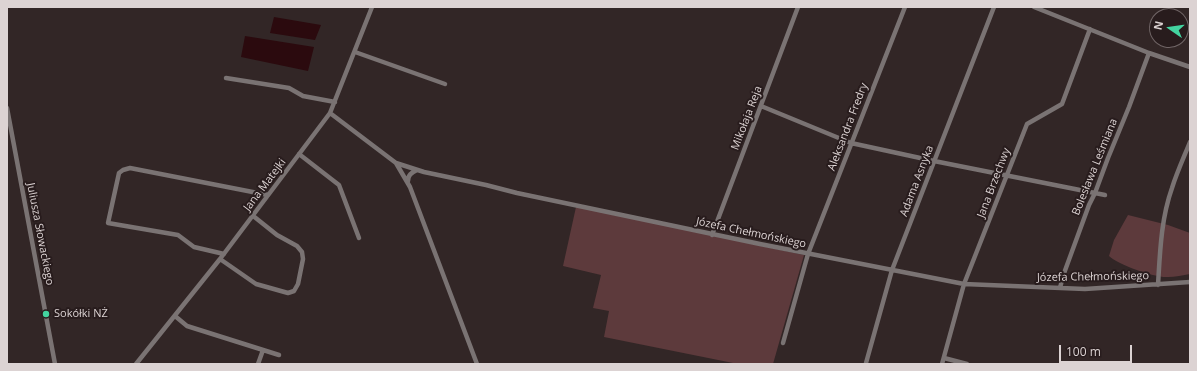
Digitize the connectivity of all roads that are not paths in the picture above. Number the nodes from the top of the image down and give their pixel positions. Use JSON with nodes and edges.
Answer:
{"nodes":[{"id":1,"x":372,"y":7,"type":"edge"},
{"id":2,"x":798,"y":7,"type":"edge"},
{"id":3,"x":905,"y":7,"type":"edge"},
{"id":4,"x":994,"y":7,"type":"edge"},
{"id":5,"x":1034,"y":7,"type":"edge"},
{"id":6,"x":1090,"y":29,"type":"junction"},
{"id":7,"x":355,"y":52,"type":"junction"},
{"id":8,"x":1149,"y":52,"type":"junction"},
{"id":9,"x":1190,"y":67,"type":"edge"},
{"id":10,"x":226,"y":78,"type":"dead end"},
{"id":11,"x":445,"y":84,"type":"dead end"},
{"id":12,"x":335,"y":102,"type":"junction"},
{"id":13,"x":761,"y":106,"type":"junction"},
{"id":14,"x":7,"y":108,"type":"edge"},
{"id":15,"x":330,"y":113,"type":"junction"},
{"id":16,"x":1190,"y":142,"type":"edge"},
{"id":17,"x":852,"y":143,"type":"junction"},
{"id":18,"x":299,"y":154,"type":"junction"},
{"id":19,"x":934,"y":162,"type":"junction"},
{"id":20,"x":396,"y":163,"type":"junction"},
{"id":21,"x":417,"y":170,"type":"junction"},
{"id":22,"x":1007,"y":176,"type":"junction"},
{"id":23,"x":408,"y":182,"type":"junction"},
{"id":24,"x":1095,"y":193,"type":"junction"},
{"id":25,"x":268,"y":195,"type":"junction"},
{"id":26,"x":1105,"y":195,"type":"dead end"},
{"id":27,"x":252,"y":215,"type":"junction"},
{"id":28,"x":712,"y":235,"type":"junction"},
{"id":29,"x":359,"y":238,"type":"dead end"},
{"id":30,"x":224,"y":254,"type":"junction"},
{"id":31,"x":808,"y":254,"type":"junction"},
{"id":32,"x":220,"y":259,"type":"junction"},
{"id":33,"x":892,"y":270,"type":"junction"},
{"id":34,"x":1190,"y":282,"type":"edge"},
{"id":35,"x":964,"y":284,"type":"junction"},
{"id":36,"x":1158,"y":285,"type":"junction"},
{"id":37,"x":1060,"y":288,"type":"junction"},
{"id":38,"x":175,"y":316,"type":"junction"},
{"id":39,"x":783,"y":343,"type":"dead end"},
{"id":40,"x":263,"y":350,"type":"junction"},
{"id":41,"x":279,"y":355,"type":"dead end"},
{"id":42,"x":944,"y":358,"type":"junction"},
{"id":43,"x":866,"y":363,"type":"edge"},
{"id":44,"x":55,"y":364,"type":"edge"},
{"id":45,"x":136,"y":364,"type":"edge"},
{"id":46,"x":258,"y":364,"type":"edge"},
{"id":47,"x":477,"y":364,"type":"edge"},
{"id":48,"x":942,"y":364,"type":"edge"},
{"id":49,"x":967,"y":364,"type":"edge"}],
"edges":[{"from":1,"to":7,"type":"street","name":"Jana Matejki"},
{"from":2,"to":13,"type":"street","name":"Mikołaja Reja"},
{"from":3,"to":17,"type":"street","name":"Aleksandra Fredry"},
{"from":4,"to":19,"type":"street","name":"Adama Asnyka"},
{"from":5,"to":6,"type":"street"},
{"from":6,"to":8,"type":"street"},
{"from":6,"to":22,"type":"street","name":"Jana Brzechwy"},
{"from":7,"to":11,"type":"street"},
{"from":7,"to":12,"type":"street","name":"Jana Matejki"},
{"from":8,"to":9,"type":"street"},
{"from":8,"to":24,"type":"street","name":"Bolesława Leśmiana"},
{"from":10,"to":12,"type":"street"},
{"from":12,"to":15,"type":"street","name":"Jana Matejki"},
{"from":13,"to":17,"type":"street"},
{"from":13,"to":28,"type":"street","name":"Mikołaja Reja"},
{"from":14,"to":44,"type":"street","name":"Juliusza Słowackiego"},
{"from":15,"to":18,"type":"street","name":"Jana Matejki"},
{"from":15,"to":20,"type":"street","name":"Józefa Chełmońskiego"},
{"from":16,"to":36,"type":"street"},
{"from":17,"to":19,"type":"street"},
{"from":17,"to":31,"type":"street","name":"Aleksandra Fredry"},
{"from":18,"to":25,"type":"street","name":"Jana Matejki"},
{"from":18,"to":29,"type":"street"},
{"from":19,"to":22,"type":"street"},
{"from":19,"to":33,"type":"street","name":"Adama Asnyka"},
{"from":20,"to":21,"type":"street","name":"Józefa Chełmońskiego"},
{"from":20,"to":23,"type":"street"},
{"from":21,"to":23,"type":"street"},
{"from":21,"to":28,"type":"street","name":"Józefa Chełmońskiego"},
{"from":22,"to":24,"type":"street"},
{"from":22,"to":35,"type":"street","name":"Jana Brzechwy"},
{"from":23,"to":47,"type":"street"},
{"from":24,"to":26,"type":"street"},
{"from":24,"to":37,"type":"street","name":"Bolesława Leśmiana"},
{"from":25,"to":27,"type":"street","name":"Jana Matejki"},
{"from":25,"to":30,"type":"street"},
{"from":27,"to":30,"type":"street","name":"Jana Matejki"},
{"from":27,"to":32,"type":"street"},
{"from":28,"to":31,"type":"street","name":"Józefa Chełmońskiego"},
{"from":30,"to":32,"type":"street","name":"Jana Matejki"},
{"from":31,"to":33,"type":"street","name":"Józefa Chełmońskiego"},
{"from":31,"to":39,"type":"street","name":"Aleksandra Fredry"},
{"from":32,"to":38,"type":"street","name":"Jana Matejki"},
{"from":33,"to":35,"type":"street","name":"Józefa Chełmońskiego"},
{"from":33,"to":43,"type":"street","name":"Adama Asnyka"},
{"from":34,"to":36,"type":"street","name":"Józefa Chełmońskiego"},
{"from":35,"to":37,"type":"street","name":"Józefa Chełmońskiego"},
{"from":35,"to":42,"type":"street","name":"Jana Brzechwy"},
{"from":36,"to":37,"type":"street","name":"Józefa Chełmońskiego"},
{"from":38,"to":40,"type":"street"},
{"from":38,"to":45,"type":"street","name":"Jana Matejki"},
{"from":40,"to":41,"type":"street"},
{"from":40,"to":46,"type":"street"},
{"from":42,"to":48,"type":"street","name":"Jana Brzechwy"},
{"from":42,"to":49,"type":"street"}]}
